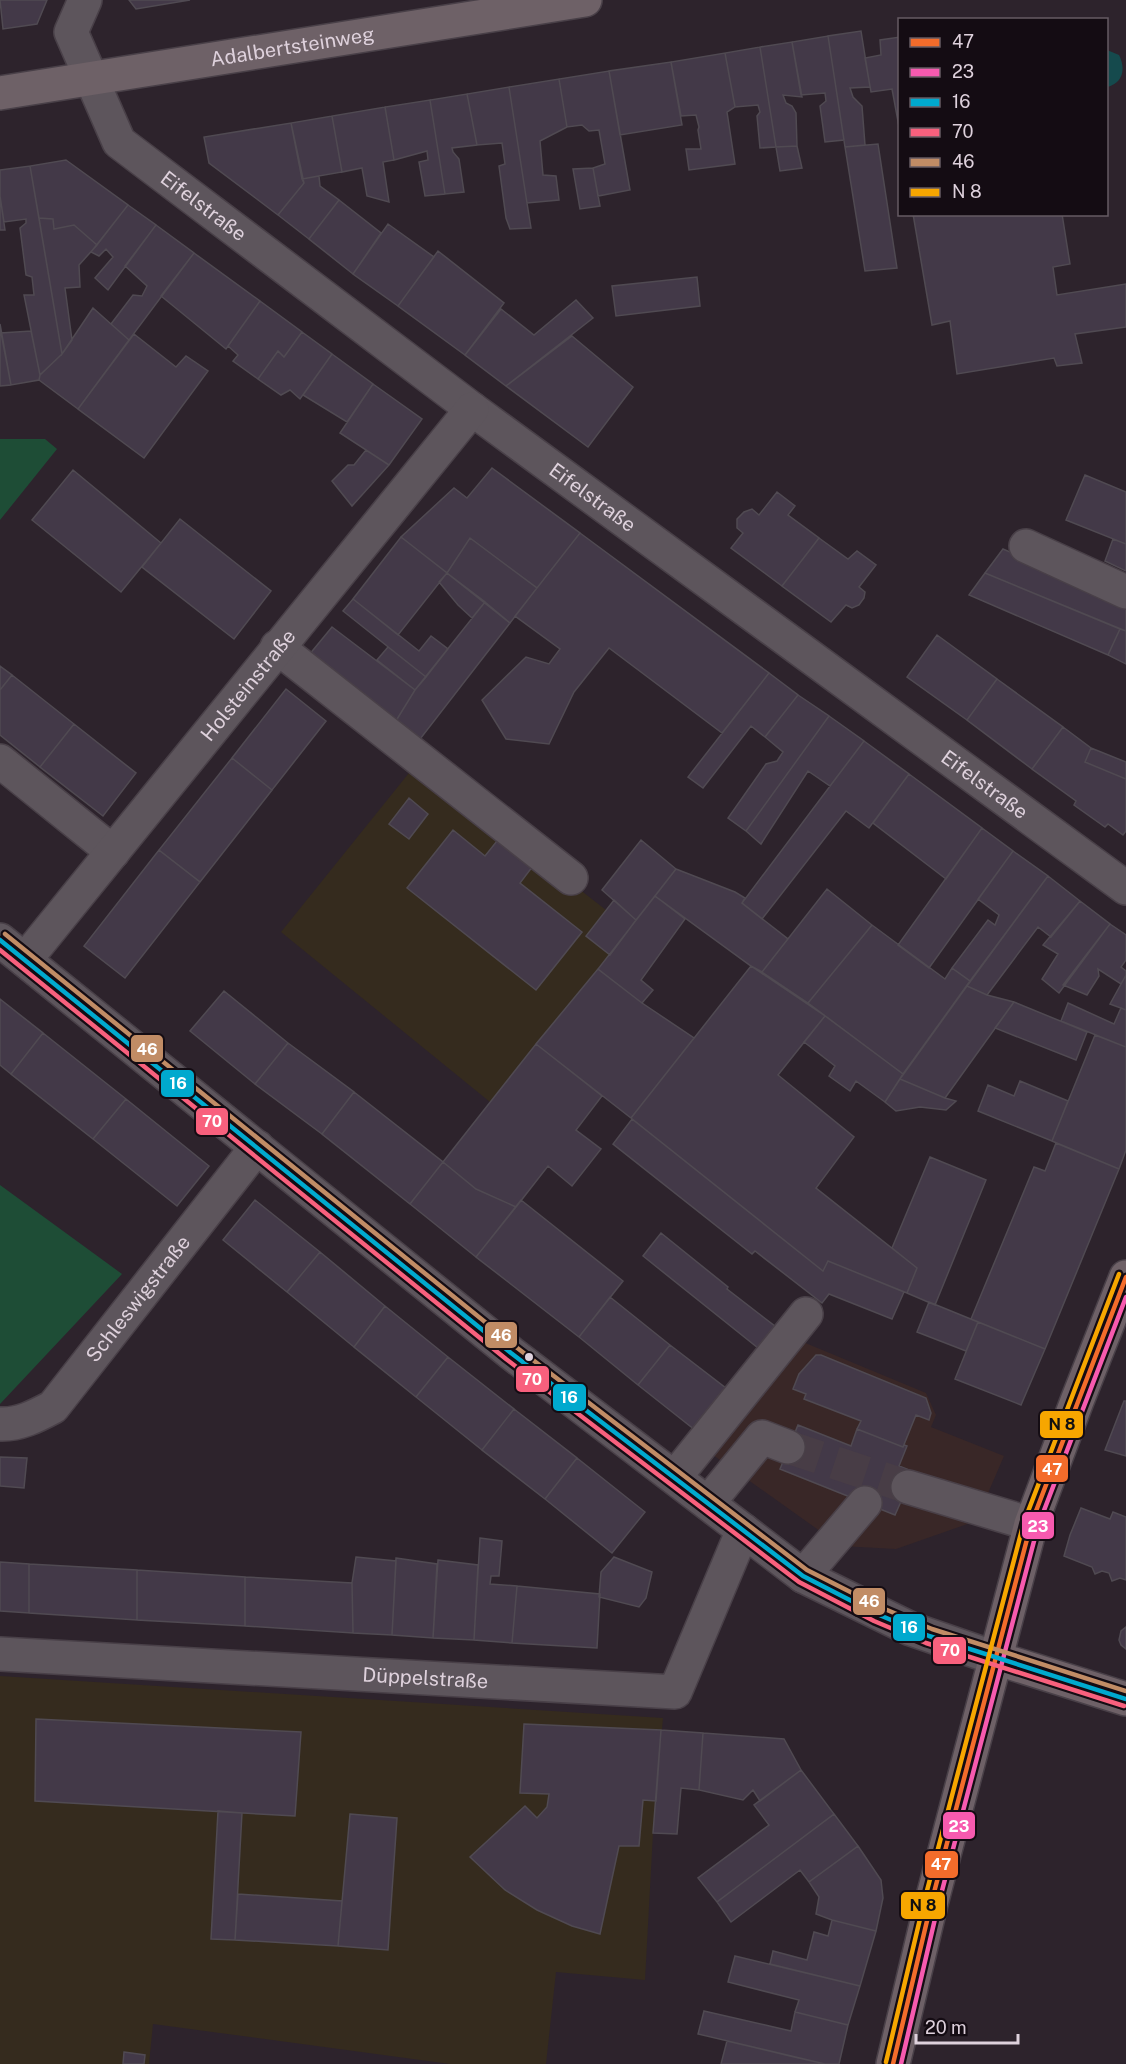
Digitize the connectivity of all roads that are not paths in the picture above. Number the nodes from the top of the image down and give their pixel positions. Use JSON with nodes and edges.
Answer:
{"nodes":[{"id":1,"x":85,"y":0,"type":"edge"},
{"id":2,"x":585,"y":0,"type":"edge"},
{"id":3,"x":90,"y":78,"type":"junction"},
{"id":4,"x":0,"y":93,"type":"edge"},
{"id":5,"x":472,"y":409,"type":"junction"},
{"id":6,"x":1026,"y":546,"type":"dead end"},
{"id":7,"x":1126,"y":592,"type":"edge"},
{"id":8,"x":277,"y":647,"type":"junction"},
{"id":9,"x":0,"y":761,"type":"edge"},
{"id":10,"x":113,"y":852,"type":"junction"},
{"id":11,"x":571,"y":878,"type":"dead end"},
{"id":12,"x":1126,"y":888,"type":"edge"},
{"id":13,"x":12,"y":950,"type":"edge"},
{"id":14,"x":257,"y":1147,"type":"junction"},
{"id":15,"x":1126,"y":1277,"type":"edge"},
{"id":16,"x":806,"y":1314,"type":"dead end"},
{"id":17,"x":0,"y":1424,"type":"edge"},
{"id":18,"x":788,"y":1448,"type":"tunnel mouth"},
{"id":19,"x":675,"y":1477,"type":"junction"},
{"id":20,"x":908,"y":1486,"type":"tunnel mouth"},
{"id":21,"x":708,"y":1503,"type":"junction"},
{"id":22,"x":865,"y":1503,"type":"dead end"},
{"id":23,"x":1032,"y":1524,"type":"junction"},
{"id":24,"x":743,"y":1530,"type":"junction"},
{"id":25,"x":803,"y":1576,"type":"junction"},
{"id":26,"x":0,"y":1654,"type":"edge"},
{"id":27,"x":995,"y":1658,"type":"junction"},
{"id":28,"x":1126,"y":1699,"type":"edge"},
{"id":29,"x":893,"y":2064,"type":"edge"}],
"edges":[{"from":1,"to":3,"type":"street","name":"Eifelstraße"},
{"from":2,"to":3,"type":"main road","name":"Adalbertsteinweg"},
{"from":3,"to":4,"type":"main road","name":"Adalbertsteinweg"},
{"from":3,"to":5,"type":"street","name":"Eifelstraße"},
{"from":5,"to":8,"type":"street","name":"Holsteinstraße"},
{"from":5,"to":12,"type":"street","name":"Eifelstraße"},
{"from":6,"to":7,"type":"street"},
{"from":8,"to":10,"type":"street","name":"Holsteinstraße"},
{"from":8,"to":11,"type":"street"},
{"from":9,"to":10,"type":"street"},
{"from":10,"to":13,"type":"street","name":"Holsteinstraße"},
{"from":13,"to":14,"type":"street"},
{"from":14,"to":17,"type":"street","name":"Schleswigstraße"},
{"from":14,"to":19,"type":"street"},
{"from":15,"to":23,"type":"main road"},
{"from":16,"to":19,"type":"street"},
{"from":18,"to":21,"type":"street"},
{"from":19,"to":21,"type":"street"},
{"from":20,"to":23,"type":"street"},
{"from":21,"to":24,"type":"street"},
{"from":22,"to":25,"type":"street"},
{"from":23,"to":27,"type":"main road"},
{"from":24,"to":25,"type":"street"},
{"from":24,"to":26,"type":"street","name":"Düppelstraße"},
{"from":25,"to":27,"type":"street"},
{"from":27,"to":28,"type":"main road"},
{"from":27,"to":29,"type":"main road"}]}
